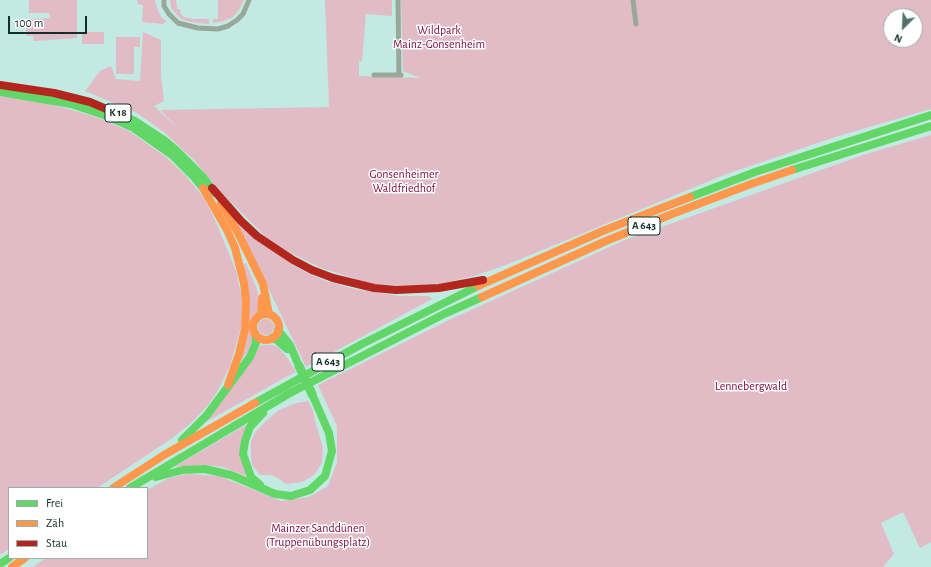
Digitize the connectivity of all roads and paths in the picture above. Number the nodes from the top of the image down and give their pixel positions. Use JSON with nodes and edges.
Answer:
{"nodes":[{"id":1,"x":164,"y":0,"type":"edge"},
{"id":2,"x":249,"y":0,"type":"edge"},
{"id":3,"x":398,"y":0,"type":"edge"},
{"id":4,"x":633,"y":0,"type":"edge"},
{"id":5,"x":636,"y":24,"type":"dead end"},
{"id":6,"x":374,"y":75,"type":"dead end"},
{"id":7,"x":0,"y":85,"type":"edge"},
{"id":8,"x":0,"y":92,"type":"edge"},
{"id":9,"x":931,"y":115,"type":"edge"},
{"id":10,"x":931,"y":126,"type":"edge"},
{"id":11,"x":208,"y":188,"type":"junction"},
{"id":12,"x":497,"y":277,"type":"junction"},
{"id":13,"x":265,"y":315,"type":"junction"},
{"id":14,"x":278,"y":330,"type":"junction"},
{"id":15,"x":255,"y":333,"type":"junction"},
{"id":16,"x":272,"y":338,"type":"junction"},
{"id":17,"x":299,"y":366,"type":"junction"},
{"id":18,"x":228,"y":385,"type":"junction"},
{"id":19,"x":270,"y":405,"type":"junction"},
{"id":20,"x":164,"y":455,"type":"junction"},
{"id":21,"x":134,"y":486,"type":"edge"},
{"id":22,"x":115,"y":487,"type":"edge"},
{"id":23,"x":275,"y":494,"type":"junction"},
{"id":24,"x":24,"y":559,"type":"edge"},
{"id":25,"x":12,"y":567,"type":"edge"}],
"edges":[{"from":1,"to":2,"type":"street"},
{"from":3,"to":6,"type":"street"},
{"from":4,"to":5,"type":"street"},
{"from":7,"to":11,"type":"main road","number":"K 18"},
{"from":8,"to":11,"type":"main road","number":"K 18"},
{"from":9,"to":12,"type":"main road","number":"A 643"},
{"from":10,"to":19,"type":"main road","number":"A 643"},
{"from":11,"to":12,"type":"main road"},
{"from":11,"to":13,"type":"main road"},
{"from":11,"to":18,"type":"main road"},
{"from":12,"to":20,"type":"main road","number":"A 643"},
{"from":13,"to":14,"type":"main road"},
{"from":13,"to":15,"type":"main road"},
{"from":14,"to":16,"type":"main road"},
{"from":14,"to":17,"type":"main road"},
{"from":15,"to":16,"type":"main road"},
{"from":15,"to":18,"type":"main road"},
{"from":16,"to":17,"type":"main road"},
{"from":17,"to":23,"type":"main road","bridge":true},
{"from":18,"to":20,"type":"main road"},
{"from":19,"to":21,"type":"main road","number":"A 643"},
{"from":19,"to":23,"type":"main road"},
{"from":20,"to":22,"type":"main road","number":"A 643"},
{"from":21,"to":23,"type":"main road"},
{"from":24,"to":25,"type":"main road"}]}
